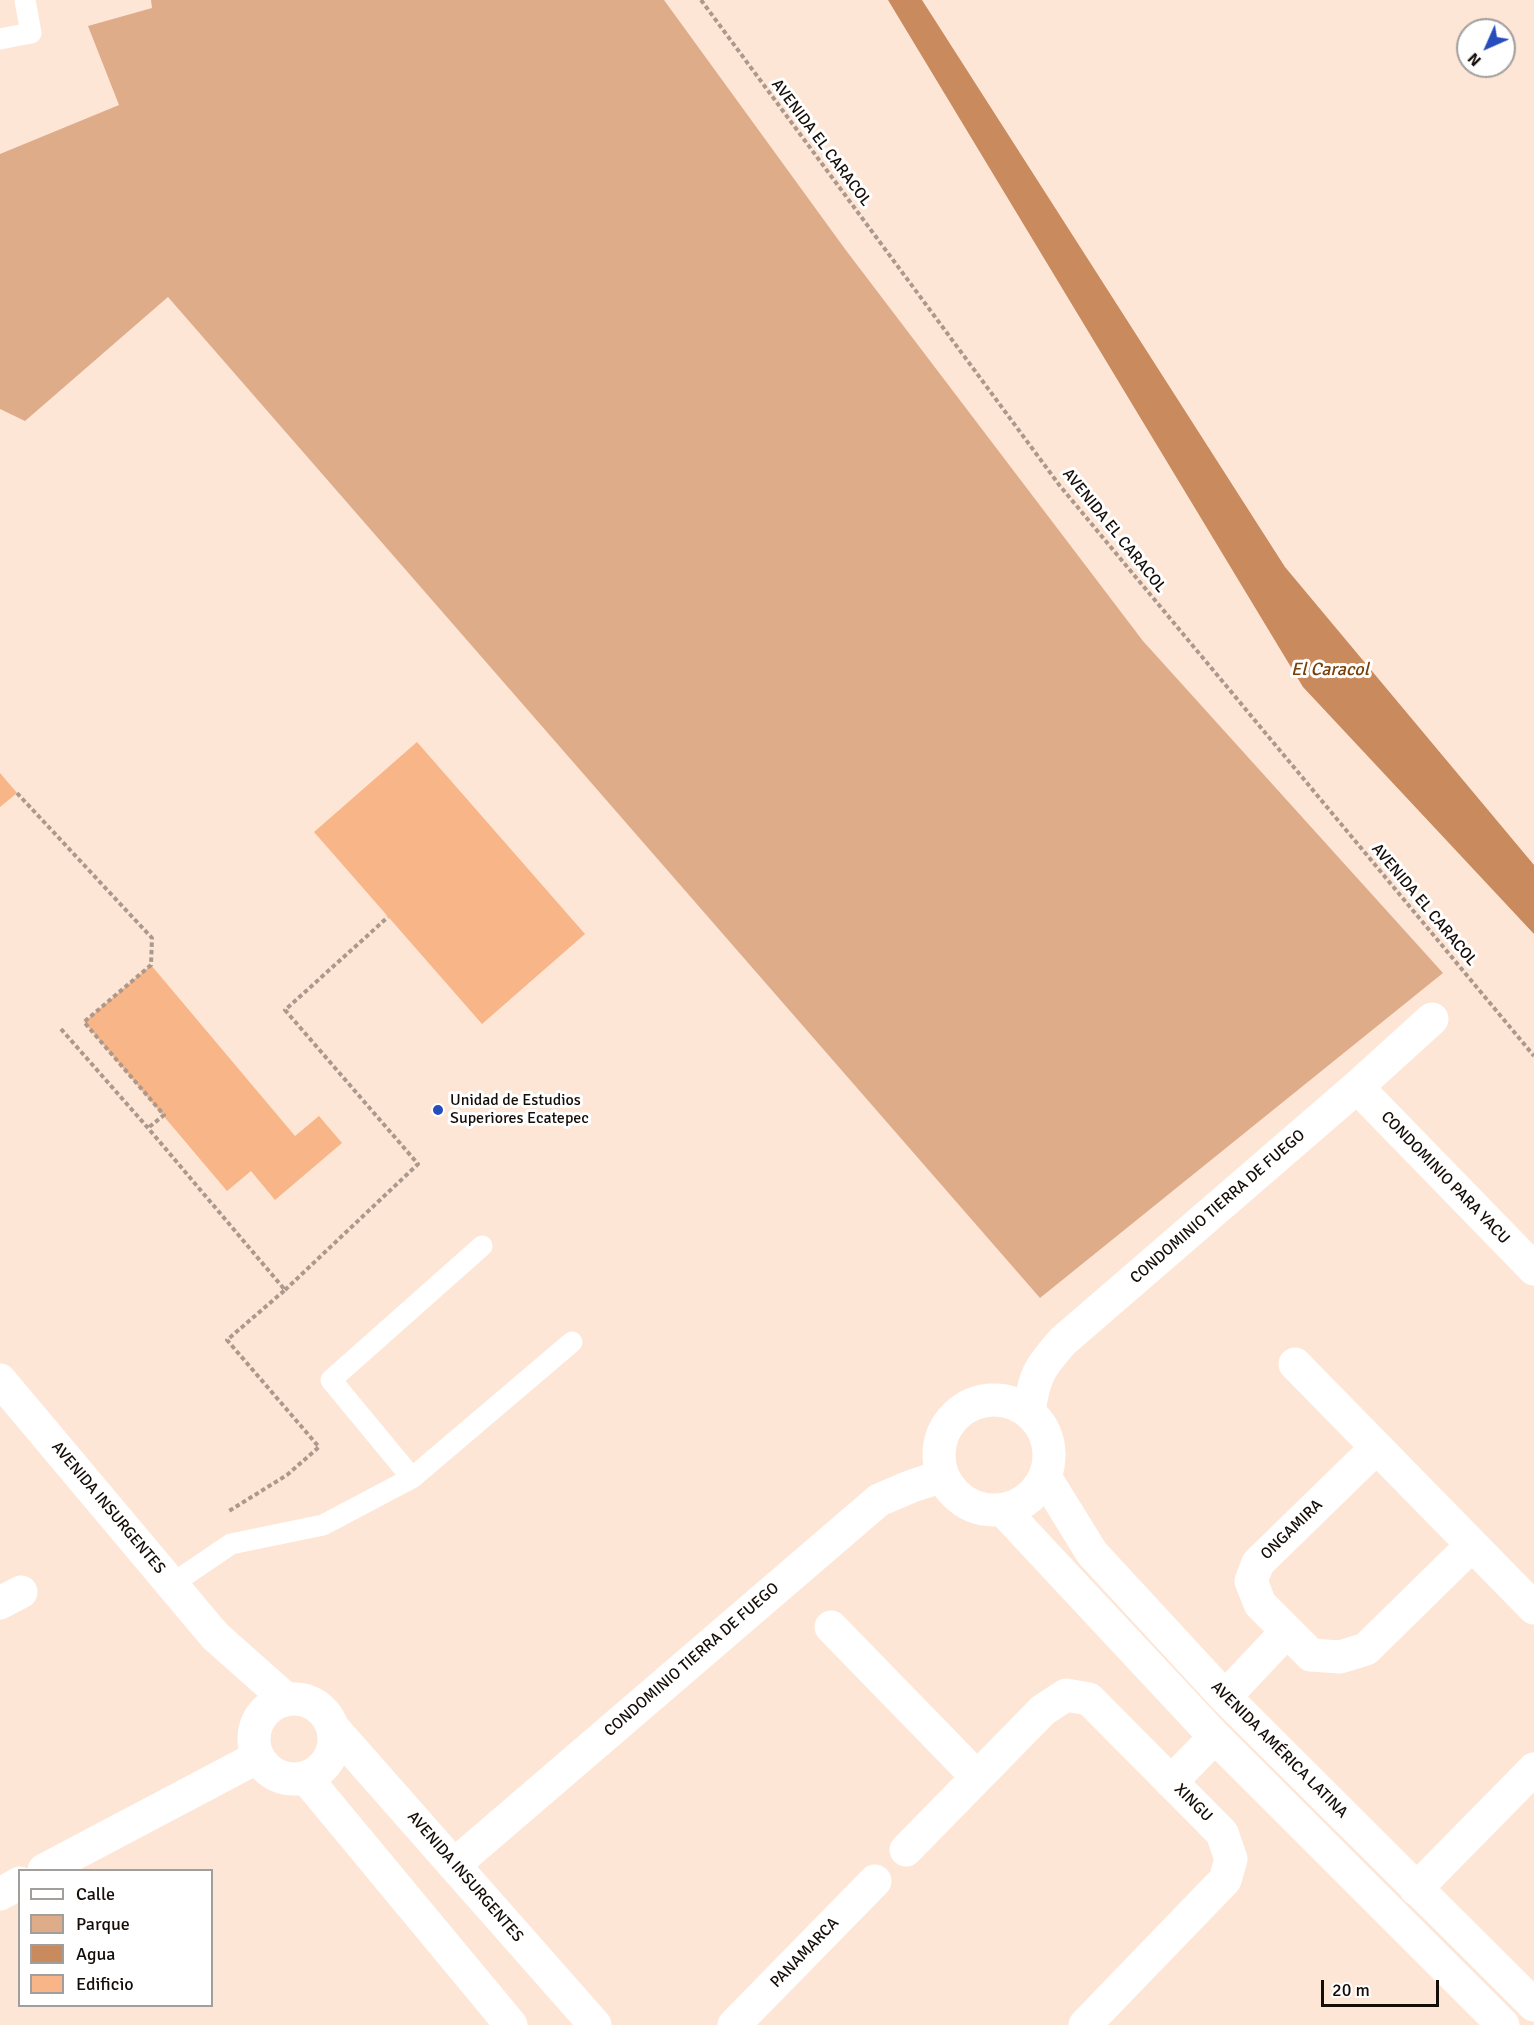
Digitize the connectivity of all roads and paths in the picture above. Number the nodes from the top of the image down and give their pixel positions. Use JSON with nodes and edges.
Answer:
{"nodes":[{"id":1,"x":25,"y":0,"type":"edge"},
{"id":2,"x":700,"y":0,"type":"edge"},
{"id":3,"x":0,"y":39,"type":"edge"},
{"id":4,"x":17,"y":793,"type":"dead end"},
{"id":5,"x":388,"y":917,"type":"dead end"},
{"id":6,"x":1432,"y":1018,"type":"dead end"},
{"id":7,"x":62,"y":1029,"type":"dead end"},
{"id":8,"x":1534,"y":1056,"type":"edge"},
{"id":9,"x":1357,"y":1087,"type":"junction"},
{"id":10,"x":148,"y":1128,"type":"junction"},
{"id":11,"x":482,"y":1246,"type":"dead end"},
{"id":12,"x":1534,"y":1269,"type":"edge"},
{"id":13,"x":285,"y":1290,"type":"junction"},
{"id":14,"x":572,"y":1342,"type":"dead end"},
{"id":15,"x":1294,"y":1364,"type":"dead end"},
{"id":16,"x":0,"y":1380,"type":"edge"},
{"id":17,"x":1029,"y":1412,"type":"junction"},
{"id":18,"x":1376,"y":1448,"type":"junction"},
{"id":19,"x":943,"y":1476,"type":"junction"},
{"id":20,"x":1045,"y":1477,"type":"junction"},
{"id":21,"x":412,"y":1478,"type":"junction"},
{"id":22,"x":1003,"y":1510,"type":"junction"},
{"id":23,"x":231,"y":1544,"type":"junction"},
{"id":24,"x":1472,"y":1545,"type":"junction"},
{"id":25,"x":172,"y":1584,"type":"junction"},
{"id":26,"x":1534,"y":1608,"type":"edge"},
{"id":27,"x":831,"y":1628,"type":"dead end"},
{"id":28,"x":1287,"y":1631,"type":"junction"},
{"id":29,"x":215,"y":1636,"type":"junction"},
{"id":30,"x":1225,"y":1697,"type":"junction"},
{"id":31,"x":286,"y":1699,"type":"junction"},
{"id":32,"x":259,"y":1719,"type":"junction"},
{"id":33,"x":334,"y":1729,"type":"junction"},
{"id":34,"x":1215,"y":1737,"type":"junction"},
{"id":35,"x":258,"y":1757,"type":"junction"},
{"id":36,"x":1534,"y":1769,"type":"edge"},
{"id":37,"x":306,"y":1778,"type":"junction"},
{"id":38,"x":976,"y":1778,"type":"junction"},
{"id":39,"x":1171,"y":1782,"type":"junction"},
{"id":40,"x":906,"y":1850,"type":"dead end"},
{"id":41,"x":454,"y":1865,"type":"junction"},
{"id":42,"x":46,"y":1869,"type":"edge"},
{"id":43,"x":875,"y":1881,"type":"dead end"},
{"id":44,"x":18,"y":1884,"type":"edge"},
{"id":45,"x":1416,"y":1889,"type":"junction"},
{"id":46,"x":0,"y":1894,"type":"edge"},
{"id":47,"x":1534,"y":2005,"type":"edge"},
{"id":48,"x":511,"y":2025,"type":"edge"},
{"id":49,"x":596,"y":2025,"type":"edge"},
{"id":50,"x":734,"y":2025,"type":"edge"},
{"id":51,"x":1085,"y":2025,"type":"edge"},
{"id":52,"x":1503,"y":2025,"type":"edge"}],
"edges":[{"from":1,"to":3,"type":"lane"},
{"from":2,"to":8,"type":"path","name":"AVENIDA EL CARACOL"},
{"from":4,"to":10,"type":"path"},
{"from":5,"to":13,"type":"path"},
{"from":6,"to":9,"type":"street","name":"CONDOMINIO TIERRA DE FUEGO"},
{"from":7,"to":10,"type":"path"},
{"from":9,"to":12,"type":"street","name":"CONDOMINIO PARA YACU"},
{"from":9,"to":17,"type":"street","name":"CONDOMINIO TIERRA DE FUEGO"},
{"from":10,"to":13,"type":"path"},
{"from":11,"to":21,"type":"lane"},
{"from":13,"to":23,"type":"path"},
{"from":14,"to":21,"type":"lane"},
{"from":15,"to":18,"type":"street"},
{"from":16,"to":25,"type":"street","name":"AVENIDA INSURGENTES"},
{"from":17,"to":19,"type":"street"},
{"from":17,"to":20,"type":"street"},
{"from":18,"to":24,"type":"street"},
{"from":18,"to":28,"type":"street","name":"ONGAMIRA"},
{"from":19,"to":22,"type":"street"},
{"from":19,"to":41,"type":"street","name":"CONDOMINIO TIERRA DE FUEGO"},
{"from":20,"to":22,"type":"street"},
{"from":20,"to":30,"type":"street","name":"AVENIDA AMÉRICA LATINA"},
{"from":21,"to":23,"type":"lane"},
{"from":22,"to":34,"type":"street"},
{"from":23,"to":25,"type":"lane"},
{"from":24,"to":26,"type":"street"},
{"from":24,"to":28,"type":"street","name":"ONGAMIRA"},
{"from":25,"to":29,"type":"street","name":"AVENIDA INSURGENTES"},
{"from":27,"to":38,"type":"street"},
{"from":28,"to":30,"type":"street"},
{"from":29,"to":31,"type":"street","name":"AVENIDA INSURGENTES"},
{"from":29,"to":32,"type":"street","name":"AVENIDA INSURGENTES"},
{"from":30,"to":45,"type":"street","name":"AVENIDA AMÉRICA LATINA"},
{"from":31,"to":32,"type":"street"},
{"from":31,"to":33,"type":"street"},
{"from":32,"to":35,"type":"street"},
{"from":33,"to":37,"type":"street"},
{"from":33,"to":41,"type":"street","name":"AVENIDA INSURGENTES"},
{"from":34,"to":39,"type":"street"},
{"from":34,"to":52,"type":"street"},
{"from":35,"to":37,"type":"street"},
{"from":35,"to":42,"type":"street"},
{"from":36,"to":45,"type":"street"},
{"from":37,"to":48,"type":"street"},
{"from":38,"to":39,"type":"street","name":"XINGU"},
{"from":38,"to":40,"type":"street","name":"XINGU"},
{"from":39,"to":51,"type":"street","name":"XINGU"},
{"from":41,"to":49,"type":"street","name":"AVENIDA INSURGENTES"},
{"from":43,"to":50,"type":"street","name":"PANAMARCA"},
{"from":44,"to":46,"type":"street"},
{"from":45,"to":47,"type":"street","name":"AVENIDA AMÉRICA LATINA"}]}
